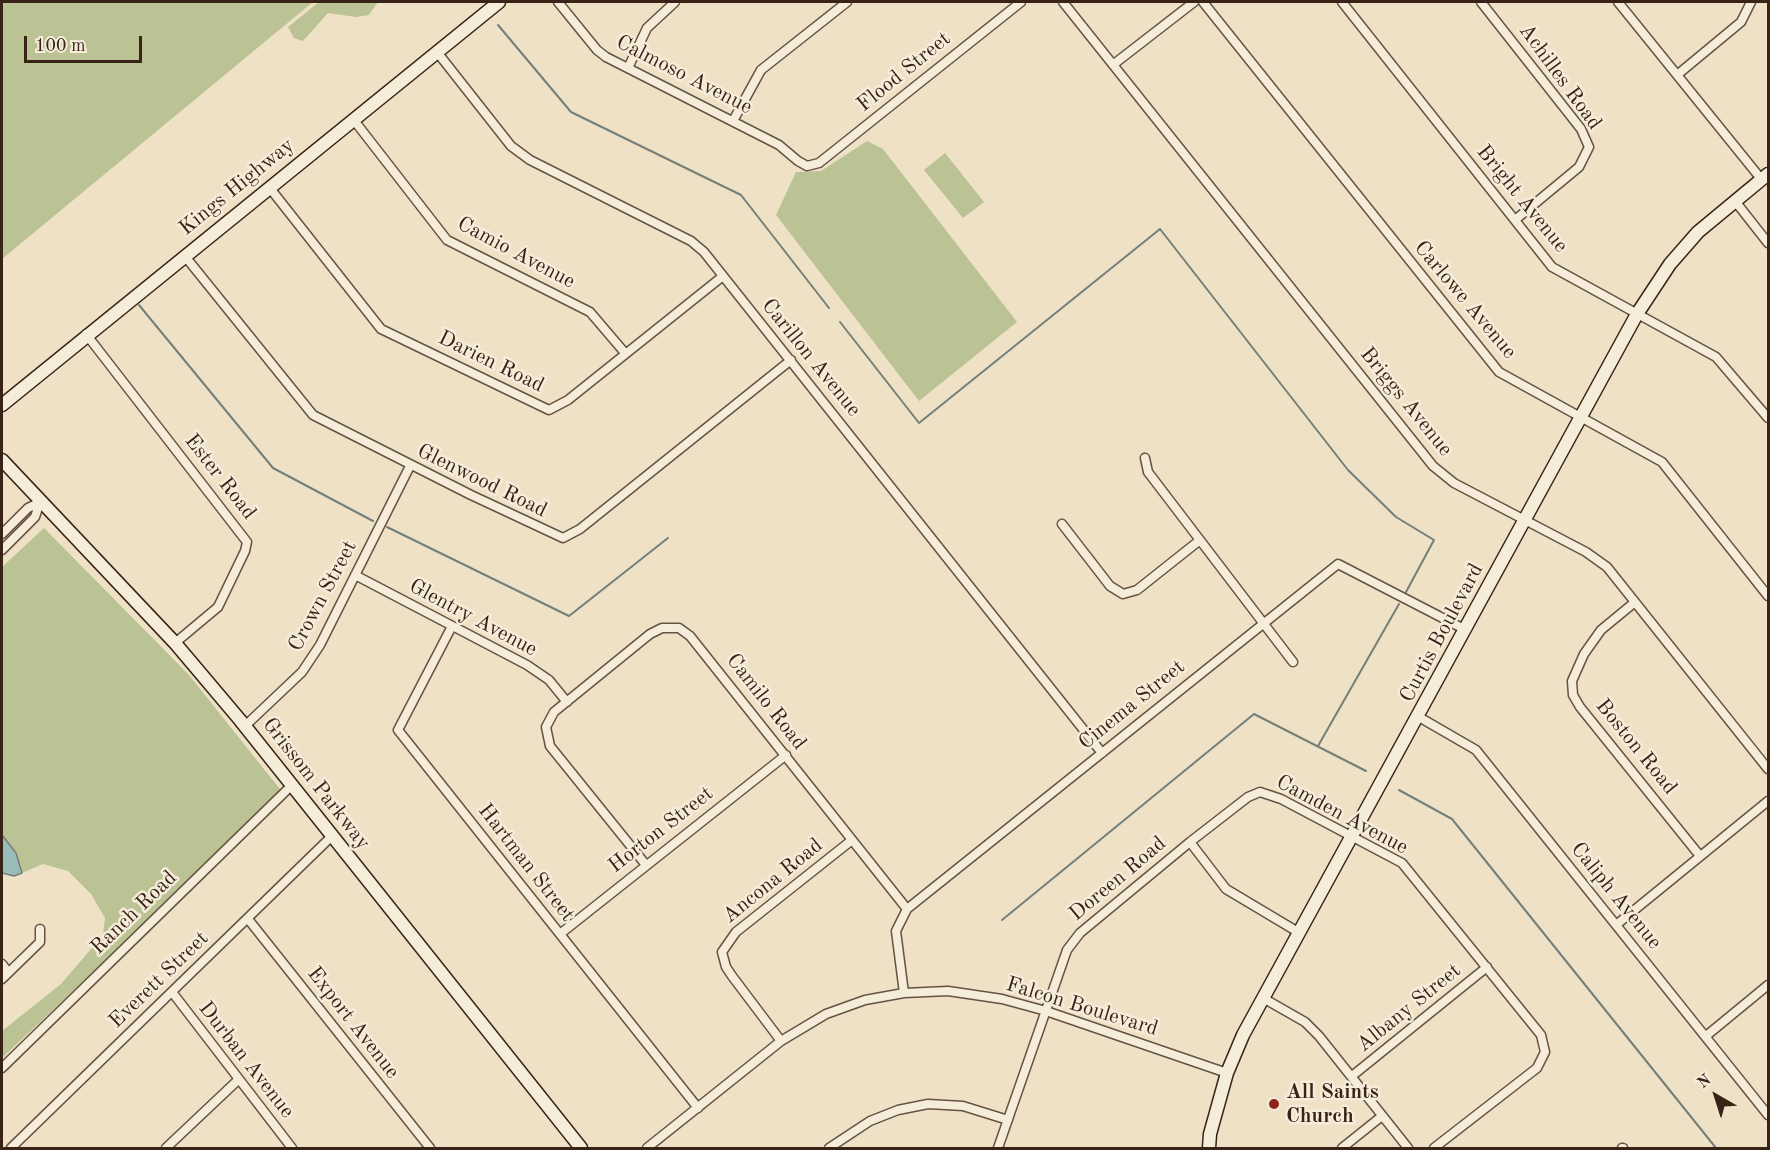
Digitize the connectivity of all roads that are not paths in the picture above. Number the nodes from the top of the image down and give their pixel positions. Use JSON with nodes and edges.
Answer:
{"nodes":[{"id":1,"x":499,"y":2,"type":"edge"},
{"id":2,"x":558,"y":2,"type":"edge"},
{"id":3,"x":675,"y":2,"type":"edge"},
{"id":4,"x":847,"y":2,"type":"edge"},
{"id":5,"x":1022,"y":2,"type":"edge"},
{"id":6,"x":1063,"y":2,"type":"edge"},
{"id":7,"x":1194,"y":2,"type":"edge"},
{"id":8,"x":1203,"y":2,"type":"edge"},
{"id":9,"x":1342,"y":2,"type":"edge"},
{"id":10,"x":1480,"y":2,"type":"edge"},
{"id":11,"x":1618,"y":2,"type":"edge"},
{"id":12,"x":1751,"y":2,"type":"edge"},
{"id":13,"x":437,"y":52,"type":"junction"},
{"id":14,"x":1114,"y":64,"type":"junction"},
{"id":15,"x":628,"y":68,"type":"junction"},
{"id":16,"x":1677,"y":75,"type":"junction"},
{"id":17,"x":353,"y":119,"type":"junction"},
{"id":18,"x":733,"y":121,"type":"junction"},
{"id":19,"x":807,"y":166,"type":"joint"},
{"id":20,"x":1765,"y":177,"type":"edge"},
{"id":21,"x":268,"y":187,"type":"junction"},
{"id":22,"x":1736,"y":201,"type":"junction"},
{"id":23,"x":1515,"y":220,"type":"junction"},
{"id":24,"x":1768,"y":243,"type":"edge"},
{"id":25,"x":184,"y":255,"type":"junction"},
{"id":26,"x":723,"y":276,"type":"junction"},
{"id":27,"x":1638,"y":314,"type":"junction"},
{"id":28,"x":86,"y":334,"type":"junction"},
{"id":29,"x":625,"y":353,"type":"junction"},
{"id":30,"x":791,"y":360,"type":"junction"},
{"id":31,"x":39,"y":373,"type":"junction"},
{"id":32,"x":2,"y":396,"type":"edge"},
{"id":33,"x":2,"y":405,"type":"edge"},
{"id":34,"x":1582,"y":418,"type":"junction"},
{"id":35,"x":1768,"y":418,"type":"edge"},
{"id":36,"x":1146,"y":458,"type":"dead end"},
{"id":37,"x":2,"y":460,"type":"edge"},
{"id":38,"x":410,"y":466,"type":"junction"},
{"id":39,"x":40,"y":502,"type":"junction"},
{"id":40,"x":1525,"y":520,"type":"junction"},
{"id":41,"x":1062,"y":524,"type":"dead end"},
{"id":42,"x":2,"y":534,"type":"edge"},
{"id":43,"x":1200,"y":540,"type":"junction"},
{"id":44,"x":2,"y":550,"type":"edge"},
{"id":45,"x":355,"y":575,"type":"junction"},
{"id":46,"x":1768,"y":596,"type":"edge"},
{"id":47,"x":1635,"y":602,"type":"junction"},
{"id":48,"x":1264,"y":622,"type":"junction"},
{"id":49,"x":451,"y":628,"type":"junction"},
{"id":50,"x":1464,"y":630,"type":"junction"},
{"id":51,"x":175,"y":643,"type":"junction"},
{"id":52,"x":1293,"y":662,"type":"dead end"},
{"id":53,"x":567,"y":702,"type":"junction"},
{"id":54,"x":1419,"y":717,"type":"junction"},
{"id":55,"x":245,"y":726,"type":"junction"},
{"id":56,"x":1102,"y":753,"type":"junction"},
{"id":57,"x":786,"y":755,"type":"junction"},
{"id":58,"x":1768,"y":769,"type":"edge"},
{"id":59,"x":292,"y":785,"type":"junction"},
{"id":60,"x":1768,"y":801,"type":"edge"},
{"id":61,"x":332,"y":836,"type":"junction"},
{"id":62,"x":1350,"y":836,"type":"junction"},
{"id":63,"x":852,"y":840,"type":"junction"},
{"id":64,"x":1190,"y":842,"type":"junction"},
{"id":65,"x":1700,"y":856,"type":"junction"},
{"id":66,"x":646,"y":865,"type":"junction"},
{"id":67,"x":907,"y":909,"type":"junction"},
{"id":68,"x":248,"y":919,"type":"junction"},
{"id":69,"x":1616,"y":925,"type":"junction"},
{"id":70,"x":40,"y":929,"type":"dead end"},
{"id":71,"x":1298,"y":932,"type":"junction"},
{"id":72,"x":560,"y":934,"type":"junction"},
{"id":73,"x":2,"y":964,"type":"edge"},
{"id":74,"x":1487,"y":967,"type":"junction"},
{"id":75,"x":8,"y":972,"type":"junction"},
{"id":76,"x":2,"y":979,"type":"edge"},
{"id":77,"x":1768,"y":985,"type":"edge"},
{"id":78,"x":172,"y":992,"type":"junction"},
{"id":79,"x":904,"y":993,"type":"junction"},
{"id":80,"x":1263,"y":998,"type":"junction"},
{"id":81,"x":1046,"y":1011,"type":"junction"},
{"id":82,"x":1706,"y":1036,"type":"junction"},
{"id":83,"x":781,"y":1041,"type":"junction"},
{"id":84,"x":2,"y":1068,"type":"edge"},
{"id":85,"x":1227,"y":1073,"type":"junction"},
{"id":86,"x":1352,"y":1076,"type":"junction"},
{"id":87,"x":238,"y":1080,"type":"junction"},
{"id":88,"x":698,"y":1108,"type":"junction"},
{"id":89,"x":1768,"y":1115,"type":"edge"},
{"id":90,"x":1382,"y":1116,"type":"junction"},
{"id":91,"x":1008,"y":1120,"type":"junction"},
{"id":92,"x":11,"y":1149,"type":"edge"},
{"id":93,"x":166,"y":1149,"type":"edge"},
{"id":94,"x":292,"y":1149,"type":"edge"},
{"id":95,"x":430,"y":1149,"type":"edge"},
{"id":96,"x":581,"y":1149,"type":"edge"},
{"id":97,"x":647,"y":1149,"type":"edge"},
{"id":98,"x":829,"y":1149,"type":"edge"},
{"id":99,"x":998,"y":1149,"type":"edge"},
{"id":100,"x":1209,"y":1149,"type":"edge"},
{"id":101,"x":1342,"y":1149,"type":"edge"},
{"id":102,"x":1408,"y":1149,"type":"edge"},
{"id":103,"x":1434,"y":1149,"type":"edge"}],
"edges":[{"from":1,"to":13,"type":"street","name":"Kings Highway"},
{"from":2,"to":15,"type":"street","name":"Calmoso Avenue"},
{"from":3,"to":15,"type":"street"},
{"from":4,"to":18,"type":"street"},
{"from":5,"to":19,"type":"street","name":"Flood Street"},
{"from":6,"to":14,"type":"street","name":"Briggs Avenue"},
{"from":7,"to":14,"type":"street"},
{"from":8,"to":34,"type":"street","name":"Carlowe Avenue"},
{"from":9,"to":23,"type":"street","name":"Bright Avenue"},
{"from":10,"to":23,"type":"street","name":"Achilles Road"},
{"from":11,"to":16,"type":"street"},
{"from":12,"to":16,"type":"street"},
{"from":13,"to":17,"type":"street","name":"Kings Highway"},
{"from":13,"to":26,"type":"street","name":"Carillon Avenue"},
{"from":14,"to":40,"type":"street","name":"Briggs Avenue"},
{"from":15,"to":18,"type":"street","name":"Calmoso Avenue"},
{"from":16,"to":20,"type":"street"},
{"from":17,"to":21,"type":"street","name":"Kings Highway"},
{"from":17,"to":29,"type":"street","name":"Camio Avenue"},
{"from":18,"to":19,"type":"street","name":"Calmoso Avenue"},
{"from":20,"to":22,"type":"street","name":"Curtis Boulevard"},
{"from":21,"to":25,"type":"street","name":"Kings Highway"},
{"from":21,"to":29,"type":"street","name":"Darien Road"},
{"from":22,"to":24,"type":"street"},
{"from":22,"to":27,"type":"street","name":"Curtis Boulevard"},
{"from":23,"to":27,"type":"street","name":"Bright Avenue"},
{"from":25,"to":28,"type":"street","name":"Kings Highway"},
{"from":25,"to":38,"type":"street","name":"Glenwood Road"},
{"from":26,"to":29,"type":"street","name":"Darien Road"},
{"from":26,"to":30,"type":"street","name":"Carillon Avenue"},
{"from":27,"to":34,"type":"street","name":"Curtis Boulevard"},
{"from":27,"to":35,"type":"street","name":"Bright Avenue"},
{"from":28,"to":31,"type":"street","name":"Kings Highway"},
{"from":28,"to":51,"type":"street","name":"Ester Road"},
{"from":30,"to":38,"type":"street","name":"Glenwood Road"},
{"from":30,"to":56,"type":"street","name":"Carillon Avenue"},
{"from":31,"to":32,"type":"street"},
{"from":31,"to":33,"type":"street","name":"Kings Highway"},
{"from":34,"to":40,"type":"street","name":"Curtis Boulevard"},
{"from":34,"to":46,"type":"street","name":"Carlowe Avenue"},
{"from":36,"to":43,"type":"street"},
{"from":37,"to":39,"type":"street","name":"Grissom Parkway"},
{"from":38,"to":45,"type":"street","name":"Crown Street"},
{"from":39,"to":42,"type":"street"},
{"from":39,"to":44,"type":"street"},
{"from":39,"to":51,"type":"street","name":"Grissom Parkway"},
{"from":40,"to":47,"type":"street","name":"Briggs Avenue"},
{"from":40,"to":50,"type":"street","name":"Curtis Boulevard"},
{"from":41,"to":43,"type":"street"},
{"from":43,"to":48,"type":"street"},
{"from":45,"to":49,"type":"street","name":"Glentry Avenue"},
{"from":45,"to":55,"type":"street","name":"Crown Street"},
{"from":47,"to":58,"type":"street","name":"Briggs Avenue"},
{"from":47,"to":65,"type":"street","name":"Boston Road"},
{"from":48,"to":50,"type":"street","name":"Cinema Street"},
{"from":48,"to":52,"type":"street"},
{"from":48,"to":56,"type":"street","name":"Cinema Street"},
{"from":49,"to":53,"type":"street","name":"Glentry Avenue"},
{"from":49,"to":72,"type":"street","name":"Hartman Street"},
{"from":50,"to":54,"type":"street","name":"Curtis Boulevard"},
{"from":51,"to":55,"type":"street","name":"Grissom Parkway"},
{"from":53,"to":57,"type":"street","name":"Camilo Road"},
{"from":53,"to":66,"type":"street"},
{"from":54,"to":62,"type":"street","name":"Curtis Boulevard"},
{"from":54,"to":69,"type":"street","name":"Caliph Avenue"},
{"from":55,"to":59,"type":"street","name":"Grissom Parkway"},
{"from":56,"to":67,"type":"street","name":"Cinema Street"},
{"from":57,"to":63,"type":"street","name":"Camilo Road"},
{"from":57,"to":66,"type":"street","name":"Horton Street"},
{"from":59,"to":61,"type":"street","name":"Grissom Parkway"},
{"from":59,"to":84,"type":"street","name":"Ranch Road"},
{"from":60,"to":65,"type":"street"},
{"from":61,"to":68,"type":"street","name":"Everett Street"},
{"from":61,"to":96,"type":"street","name":"Grissom Parkway"},
{"from":62,"to":64,"type":"street","name":"Camden Avenue"},
{"from":62,"to":71,"type":"street","name":"Curtis Boulevard"},
{"from":62,"to":74,"type":"street","name":"Camden Avenue"},
{"from":63,"to":67,"type":"street","name":"Camilo Road"},
{"from":63,"to":83,"type":"street","name":"Ancona Road"},
{"from":64,"to":71,"type":"street"},
{"from":64,"to":81,"type":"street","name":"Doreen Road"},
{"from":65,"to":69,"type":"street"},
{"from":66,"to":72,"type":"street","name":"Horton Street"},
{"from":67,"to":79,"type":"street"},
{"from":68,"to":78,"type":"street","name":"Everett Street"},
{"from":68,"to":95,"type":"street","name":"Export Avenue"},
{"from":69,"to":82,"type":"street","name":"Caliph Avenue"},
{"from":70,"to":75,"type":"street"},
{"from":71,"to":80,"type":"street","name":"Curtis Boulevard"},
{"from":72,"to":88,"type":"street","name":"Hartman Street"},
{"from":73,"to":75,"type":"street"},
{"from":74,"to":86,"type":"street","name":"Albany Street"},
{"from":74,"to":103,"type":"street","name":"Camden Avenue"},
{"from":75,"to":76,"type":"street"},
{"from":77,"to":82,"type":"street"},
{"from":78,"to":87,"type":"street","name":"Durban Avenue"},
{"from":78,"to":92,"type":"street","name":"Everett Street"},
{"from":79,"to":81,"type":"street","name":"Falcon Boulevard"},
{"from":79,"to":83,"type":"street","name":"Falcon Boulevard"},
{"from":80,"to":85,"type":"street","name":"Curtis Boulevard"},
{"from":80,"to":86,"type":"street"},
{"from":81,"to":85,"type":"street","name":"Falcon Boulevard"},
{"from":81,"to":91,"type":"street","name":"Doreen Road"},
{"from":82,"to":89,"type":"street","name":"Caliph Avenue"},
{"from":83,"to":88,"type":"street","name":"Falcon Boulevard"},
{"from":85,"to":100,"type":"street","name":"Curtis Boulevard"},
{"from":86,"to":90,"type":"street"},
{"from":87,"to":93,"type":"street"},
{"from":87,"to":94,"type":"street","name":"Durban Avenue"},
{"from":88,"to":97,"type":"street","name":"Falcon Boulevard"},
{"from":90,"to":101,"type":"street"},
{"from":90,"to":102,"type":"street"},
{"from":91,"to":98,"type":"street"},
{"from":91,"to":99,"type":"street","name":"Doreen Road"}]}
